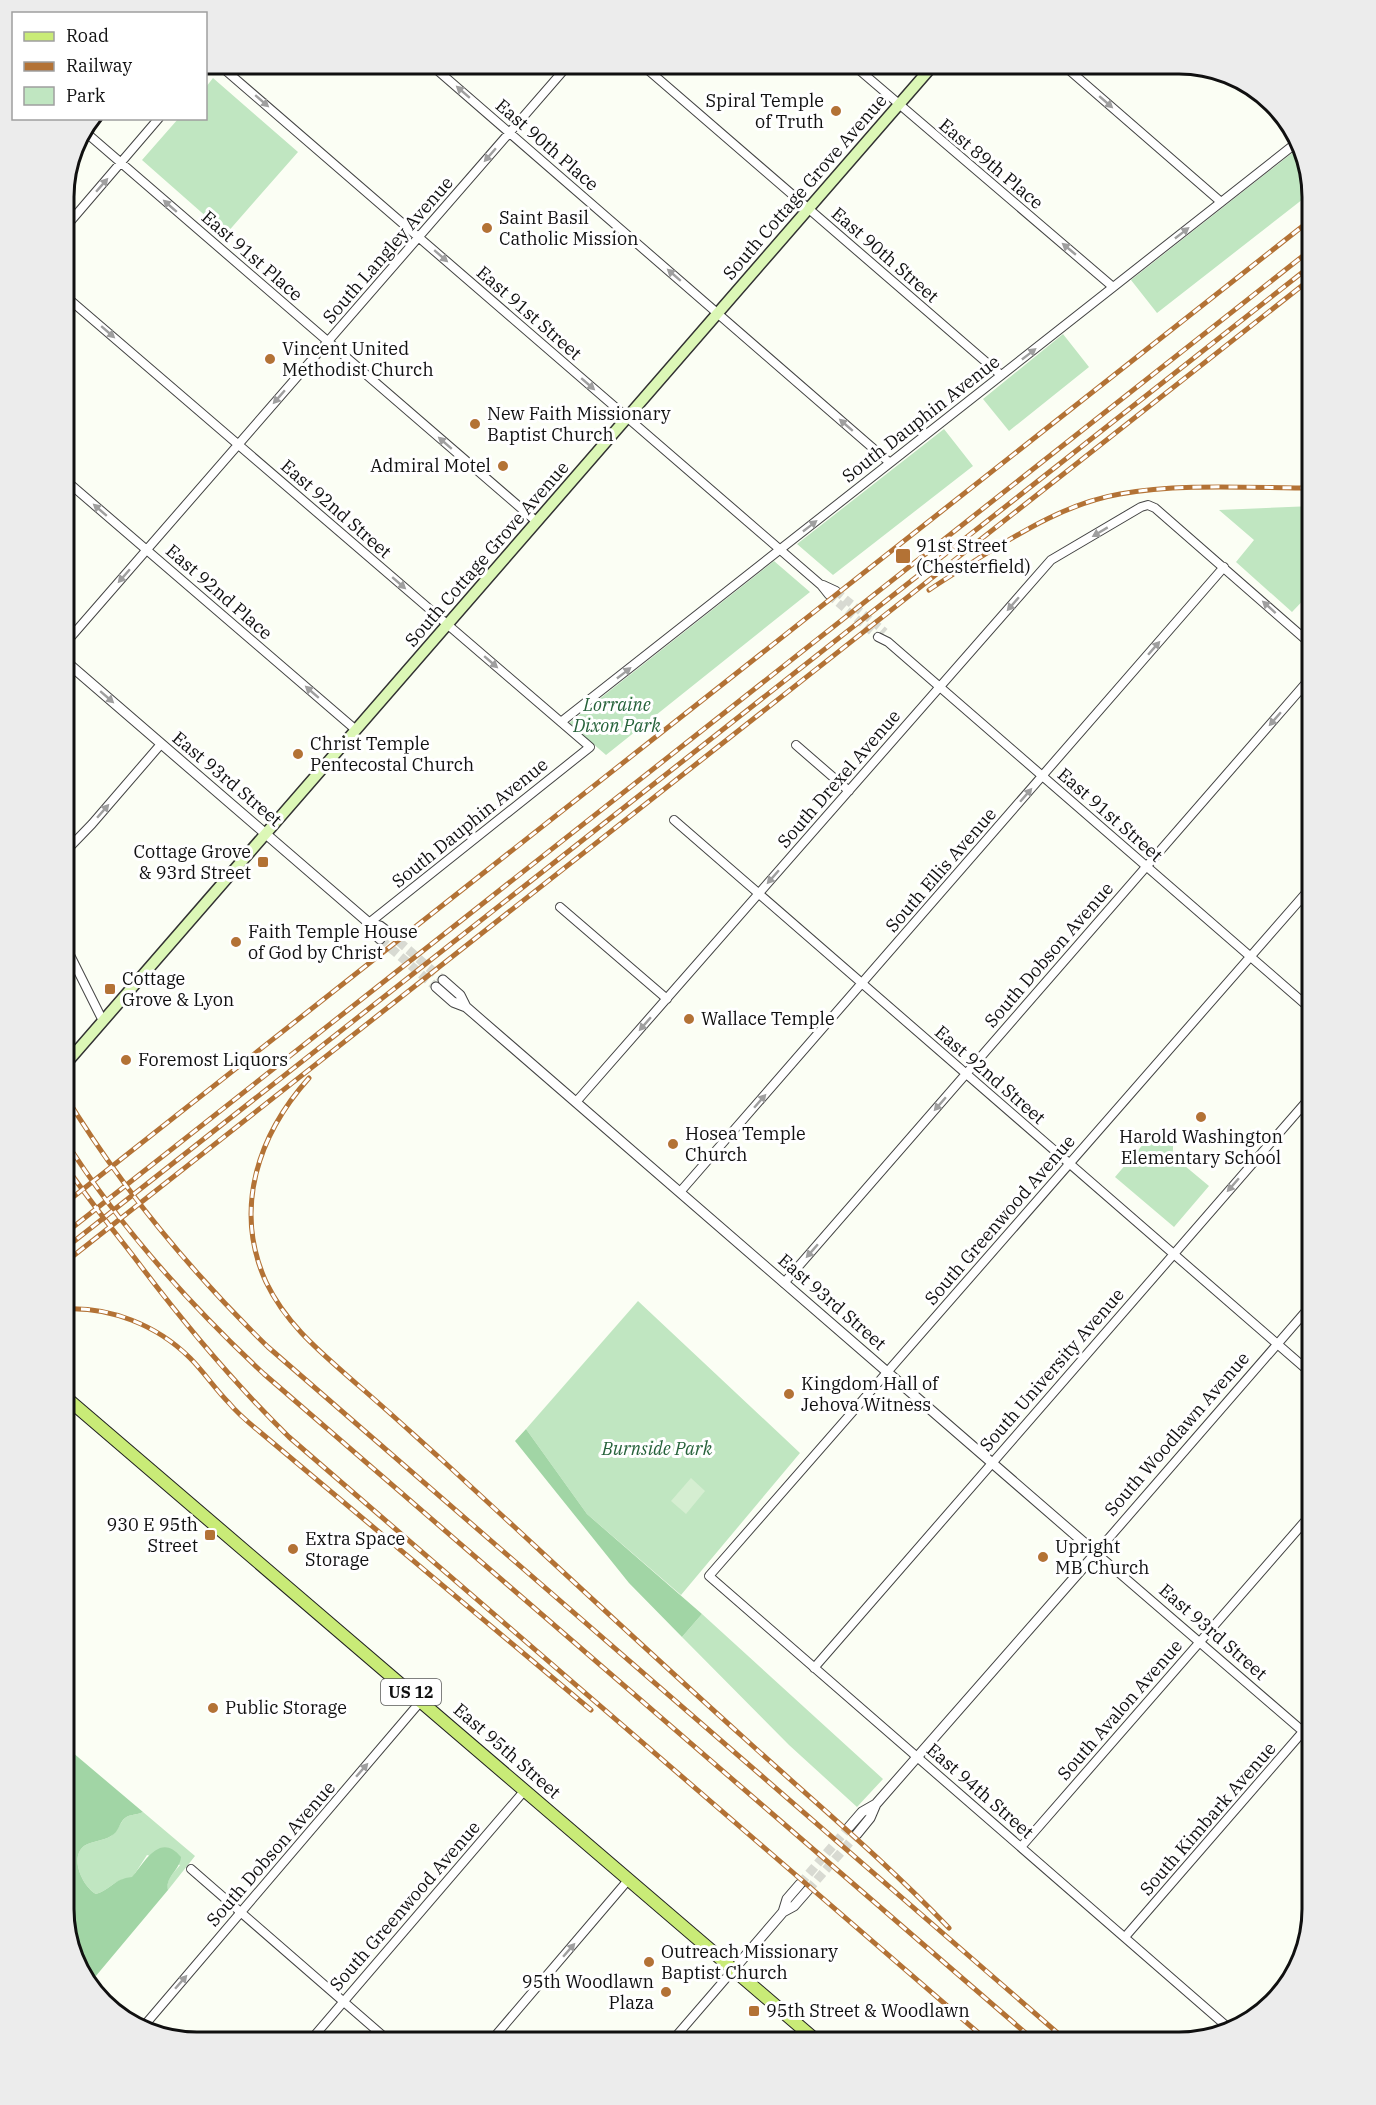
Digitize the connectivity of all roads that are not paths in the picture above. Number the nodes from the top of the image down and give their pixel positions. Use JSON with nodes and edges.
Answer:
{"nodes":[{"id":1,"x":230,"y":74,"type":"edge"},
{"id":2,"x":442,"y":74,"type":"edge"},
{"id":3,"x":560,"y":74,"type":"edge"},
{"id":4,"x":653,"y":74,"type":"edge"},
{"id":5,"x":863,"y":74,"type":"edge"},
{"id":6,"x":926,"y":74,"type":"edge"},
{"id":7,"x":1074,"y":74,"type":"edge"},
{"id":8,"x":899,"y":105,"type":"junction"},
{"id":9,"x":157,"y":120,"type":"edge"},
{"id":10,"x":510,"y":132,"type":"junction"},
{"id":11,"x":90,"y":136,"type":"edge"},
{"id":12,"x":1292,"y":146,"type":"edge"},
{"id":13,"x":121,"y":163,"type":"junction"},
{"id":14,"x":1221,"y":202,"type":"junction"},
{"id":15,"x":808,"y":209,"type":"junction"},
{"id":16,"x":74,"y":217,"type":"edge"},
{"id":17,"x":418,"y":237,"type":"junction"},
{"id":18,"x":1113,"y":287,"type":"junction"},
{"id":19,"x":74,"y":303,"type":"edge"},
{"id":20,"x":718,"y":314,"type":"junction"},
{"id":21,"x":328,"y":341,"type":"junction"},
{"id":22,"x":1001,"y":375,"type":"junction"},
{"id":23,"x":627,"y":417,"type":"junction"},
{"id":24,"x":238,"y":445,"type":"junction"},
{"id":25,"x":890,"y":463,"type":"junction"},
{"id":26,"x":74,"y":487,"type":"edge"},
{"id":27,"x":537,"y":522,"type":"junction"},
{"id":28,"x":147,"y":550,"type":"junction"},
{"id":29,"x":780,"y":550,"type":"junction"},
{"id":30,"x":1224,"y":567,"type":"junction"},
{"id":31,"x":833,"y":593,"type":"tunnel mouth"},
{"id":32,"x":447,"y":624,"type":"junction"},
{"id":33,"x":74,"y":633,"type":"edge"},
{"id":34,"x":881,"y":634,"type":"tunnel mouth"},
{"id":35,"x":1303,"y":637,"type":"edge"},
{"id":36,"x":74,"y":669,"type":"edge"},
{"id":37,"x":1303,"y":686,"type":"edge"},
{"id":38,"x":940,"y":687,"type":"junction"},
{"id":39,"x":561,"y":723,"type":"junction"},
{"id":40,"x":356,"y":730,"type":"junction"},
{"id":41,"x":161,"y":744,"type":"junction"},
{"id":42,"x":796,"y":745,"type":"dead end"},
{"id":43,"x":590,"y":747,"type":"joint"},
{"id":44,"x":1042,"y":776,"type":"junction"},
{"id":45,"x":849,"y":791,"type":"junction"},
{"id":46,"x":674,"y":820,"type":"dead end"},
{"id":47,"x":266,"y":834,"type":"junction"},
{"id":48,"x":74,"y":843,"type":"edge"},
{"id":49,"x":1146,"y":866,"type":"junction"},
{"id":50,"x":759,"y":894,"type":"junction"},
{"id":51,"x":1303,"y":896,"type":"edge"},
{"id":52,"x":560,"y":907,"type":"dead end"},
{"id":53,"x":369,"y":923,"type":"junction"},
{"id":54,"x":384,"y":935,"type":"tunnel mouth"},
{"id":55,"x":1250,"y":957,"type":"junction"},
{"id":56,"x":74,"y":962,"type":"edge"},
{"id":57,"x":862,"y":983,"type":"junction"},
{"id":58,"x":439,"y":984,"type":"tunnel mouth"},
{"id":59,"x":667,"y":999,"type":"junction"},
{"id":60,"x":1303,"y":1002,"type":"edge"},
{"id":61,"x":104,"y":1021,"type":"junction"},
{"id":62,"x":74,"y":1055,"type":"edge"},
{"id":63,"x":966,"y":1074,"type":"junction"},
{"id":64,"x":576,"y":1102,"type":"junction"},
{"id":65,"x":1303,"y":1105,"type":"edge"},
{"id":66,"x":1069,"y":1164,"type":"junction"},
{"id":67,"x":680,"y":1192,"type":"junction"},
{"id":68,"x":1173,"y":1254,"type":"junction"},
{"id":69,"x":784,"y":1283,"type":"junction"},
{"id":70,"x":1303,"y":1315,"type":"edge"},
{"id":71,"x":1278,"y":1344,"type":"junction"},
{"id":72,"x":1303,"y":1366,"type":"edge"},
{"id":73,"x":887,"y":1372,"type":"junction"},
{"id":74,"x":74,"y":1404,"type":"edge"},
{"id":75,"x":992,"y":1462,"type":"junction"},
{"id":76,"x":1303,"y":1524,"type":"edge"},
{"id":77,"x":1096,"y":1553,"type":"junction"},
{"id":78,"x":709,"y":1576,"type":"joint"},
{"id":79,"x":1200,"y":1642,"type":"junction"},
{"id":80,"x":814,"y":1668,"type":"junction"},
{"id":81,"x":421,"y":1701,"type":"junction"},
{"id":82,"x":1303,"y":1732,"type":"joint"},
{"id":83,"x":917,"y":1756,"type":"junction"},
{"id":84,"x":525,"y":1790,"type":"junction"},
{"id":85,"x":853,"y":1830,"type":"tunnel mouth"},
{"id":86,"x":1021,"y":1847,"type":"junction"},
{"id":87,"x":191,"y":1869,"type":"dead end"},
{"id":88,"x":629,"y":1880,"type":"junction"},
{"id":89,"x":804,"y":1887,"type":"tunnel mouth"},
{"id":90,"x":241,"y":1912,"type":"junction"},
{"id":91,"x":1125,"y":1937,"type":"junction"},
{"id":92,"x":734,"y":1969,"type":"junction"},
{"id":93,"x":344,"y":2001,"type":"junction"},
{"id":94,"x":147,"y":2021,"type":"edge"},
{"id":95,"x":1223,"y":2023,"type":"edge"},
{"id":96,"x":318,"y":2031,"type":"edge"},
{"id":97,"x":378,"y":2031,"type":"edge"},
{"id":98,"x":499,"y":2031,"type":"edge"},
{"id":99,"x":680,"y":2031,"type":"edge"},
{"id":100,"x":806,"y":2032,"type":"edge"}],
"edges":[{"from":1,"to":17,"type":"street","name":"East 91st Street","one_way":true},
{"from":10,"to":2,"type":"street","name":"East 90th Place","one_way":true},
{"from":3,"to":10,"type":"street","name":"South Langley Avenue"},
{"from":4,"to":15,"type":"street","name":"East 90th Street"},
{"from":5,"to":8,"type":"street","name":"East 89th Place"},
{"from":6,"to":8,"type":"main road","name":"South Cottage Grove Avenue"},
{"from":7,"to":14,"type":"street","one_way":true},
{"from":8,"to":15,"type":"main road","name":"South Cottage Grove Avenue"},
{"from":18,"to":8,"type":"street","name":"East 89th Place","one_way":true},
{"from":9,"to":13,"type":"street"},
{"from":10,"to":17,"type":"street","name":"South Langley Avenue","one_way":true},
{"from":20,"to":10,"type":"street","name":"East 90th Place","one_way":true},
{"from":11,"to":13,"type":"street","name":"East 91st Place"},
{"from":12,"to":14,"type":"street","name":"South Dauphin Avenue"},
{"from":16,"to":13,"type":"street","one_way":true},
{"from":21,"to":13,"type":"street","name":"East 91st Place","one_way":true},
{"from":18,"to":14,"type":"street","name":"South Dauphin Avenue","one_way":true},
{"from":15,"to":20,"type":"main road","name":"South Cottage Grove Avenue"},
{"from":15,"to":22,"type":"street","name":"East 90th Street"},
{"from":17,"to":21,"type":"street","name":"South Langley Avenue"},
{"from":17,"to":23,"type":"street","name":"East 91st Street","one_way":true},
{"from":22,"to":18,"type":"street","name":"South Dauphin Avenue","one_way":true},
{"from":19,"to":24,"type":"street","name":"East 92nd Street","one_way":true},
{"from":20,"to":23,"type":"main road","name":"South Cottage Grove Avenue"},
{"from":25,"to":20,"type":"street","name":"East 90th Place","one_way":true},
{"from":21,"to":24,"type":"street","name":"South Langley Avenue","one_way":true},
{"from":27,"to":21,"type":"street","name":"East 91st Place","one_way":true},
{"from":22,"to":25,"type":"street","name":"South Dauphin Avenue"},
{"from":23,"to":27,"type":"main road","name":"South Cottage Grove Avenue"},
{"from":23,"to":29,"type":"street","name":"East 91st Street"},
{"from":24,"to":28,"type":"street","name":"South Langley Avenue"},
{"from":24,"to":32,"type":"street","name":"East 92nd Street","one_way":true},
{"from":29,"to":25,"type":"street","name":"South Dauphin Avenue","one_way":true},
{"from":28,"to":26,"type":"street","name":"East 92nd Place","one_way":true},
{"from":27,"to":32,"type":"main road","name":"South Cottage Grove Avenue"},
{"from":28,"to":33,"type":"street","name":"South Langley Avenue","one_way":true},
{"from":40,"to":28,"type":"street","name":"East 92nd Place","one_way":true},
{"from":29,"to":31,"type":"street","name":"East 91st Street"},
{"from":39,"to":29,"type":"street","name":"South Dauphin Avenue","one_way":true},
{"from":35,"to":30,"type":"street","one_way":true},
{"from":30,"to":38,"type":"street","name":"South Drexel Avenue","one_way":true},
{"from":44,"to":30,"type":"street","name":"South Ellis Avenue","one_way":true},
{"from":32,"to":39,"type":"street","name":"East 92nd Street","one_way":true},
{"from":32,"to":40,"type":"main road","name":"South Cottage Grove Avenue"},
{"from":34,"to":38,"type":"street","name":"East 91st Street"},
{"from":36,"to":41,"type":"street","name":"East 93rd Street","one_way":true},
{"from":37,"to":49,"type":"street","name":"South Dobson Avenue","one_way":true},
{"from":38,"to":44,"type":"street","name":"East 91st Street"},
{"from":38,"to":45,"type":"street","name":"South Drexel Avenue"},
{"from":39,"to":43,"type":"street","name":"East 92nd Street"},
{"from":40,"to":47,"type":"main road","name":"South Cottage Grove Avenue"},
{"from":41,"to":47,"type":"street","name":"East 93rd Street"},
{"from":48,"to":41,"type":"street","one_way":true},
{"from":42,"to":45,"type":"street"},
{"from":43,"to":53,"type":"street","name":"South Dauphin Avenue"},
{"from":44,"to":49,"type":"street","name":"East 91st Street"},
{"from":57,"to":44,"type":"street","name":"South Ellis Avenue","one_way":true},
{"from":45,"to":50,"type":"street","name":"South Drexel Avenue","one_way":true},
{"from":46,"to":50,"type":"street","name":"East 92nd Street"},
{"from":47,"to":53,"type":"street","name":"East 93rd Street"},
{"from":47,"to":61,"type":"main road","name":"South Cottage Grove Avenue"},
{"from":49,"to":55,"type":"street","name":"East 91st Street"},
{"from":49,"to":63,"type":"street","name":"South Dobson Avenue"},
{"from":50,"to":57,"type":"street","name":"East 92nd Street"},
{"from":50,"to":59,"type":"street","name":"South Drexel Avenue"},
{"from":51,"to":55,"type":"street","name":"South Greenwood Avenue"},
{"from":52,"to":59,"type":"street"},
{"from":53,"to":54,"type":"street","name":"East 93rd Street"},
{"from":55,"to":60,"type":"street","name":"East 91st Street"},
{"from":55,"to":66,"type":"street","name":"South Greenwood Avenue"},
{"from":56,"to":61,"type":"street"},
{"from":57,"to":63,"type":"street","name":"East 92nd Street"},
{"from":67,"to":57,"type":"street","name":"South Ellis Avenue","one_way":true},
{"from":58,"to":64,"type":"street","name":"East 93rd Street"},
{"from":59,"to":64,"type":"street","name":"South Drexel Avenue","one_way":true},
{"from":61,"to":62,"type":"main road","name":"South Cottage Grove Avenue"},
{"from":63,"to":66,"type":"street","name":"East 92nd Street"},
{"from":63,"to":69,"type":"street","name":"South Dobson Avenue","one_way":true},
{"from":64,"to":67,"type":"street","name":"East 93rd Street"},
{"from":65,"to":68,"type":"street","name":"South University Avenue","one_way":true},
{"from":66,"to":68,"type":"street","name":"East 92nd Street"},
{"from":66,"to":73,"type":"street","name":"South Greenwood Avenue"},
{"from":67,"to":69,"type":"street","name":"East 93rd Street"},
{"from":68,"to":71,"type":"street","name":"East 92nd Street"},
{"from":68,"to":75,"type":"street","name":"South University Avenue"},
{"from":69,"to":73,"type":"street","name":"East 93rd Street"},
{"from":70,"to":71,"type":"street","name":"South Woodlawn Avenue"},
{"from":71,"to":72,"type":"street","name":"East 92nd Street"},
{"from":71,"to":77,"type":"street","name":"South Woodlawn Avenue"},
{"from":73,"to":75,"type":"street","name":"East 93rd Street"},
{"from":73,"to":78,"type":"street","name":"South Greenwood Avenue"},
{"from":74,"to":81,"type":"main road","name":"East 95th Street","number":"US 12"},
{"from":75,"to":77,"type":"street","name":"East 93rd Street"},
{"from":75,"to":80,"type":"street","name":"South University Avenue"},
{"from":76,"to":79,"type":"street","name":"South Avalon Avenue"},
{"from":77,"to":79,"type":"street","name":"East 93rd Street"},
{"from":77,"to":83,"type":"street","name":"South Woodlawn Avenue"},
{"from":78,"to":80,"type":"street","name":"East 94th Street"},
{"from":79,"to":82,"type":"street","name":"East 93rd Street"},
{"from":79,"to":86,"type":"street","name":"South Avalon Avenue"},
{"from":80,"to":83,"type":"street","name":"East 94th Street"},
{"from":81,"to":84,"type":"main road","name":"East 95th Street","number":"US 12"},
{"from":90,"to":81,"type":"street","name":"South Dobson Avenue","one_way":true},
{"from":82,"to":91,"type":"street","name":"South Kimbark Avenue"},
{"from":83,"to":85,"type":"street","name":"South Woodlawn Avenue"},
{"from":83,"to":86,"type":"street","name":"East 94th Street"},
{"from":84,"to":88,"type":"main road","name":"East 95th Street","number":"US 12"},
{"from":84,"to":93,"type":"street","name":"South Greenwood Avenue"},
{"from":86,"to":91,"type":"street","name":"East 94th Street"},
{"from":87,"to":90,"type":"street"},
{"from":88,"to":92,"type":"main road","name":"East 95th Street","number":"US 12"},
{"from":98,"to":88,"type":"street","one_way":true},
{"from":89,"to":92,"type":"street"},
{"from":90,"to":93,"type":"street"},
{"from":94,"to":90,"type":"street","name":"South Dobson Avenue","one_way":true},
{"from":91,"to":95,"type":"street","name":"East 94th Street"},
{"from":92,"to":99,"type":"street"},
{"from":92,"to":100,"type":"main road","name":"East 95th Street","number":"US 12"},
{"from":93,"to":96,"type":"street","name":"South Greenwood Avenue"},
{"from":93,"to":97,"type":"street"}]}
